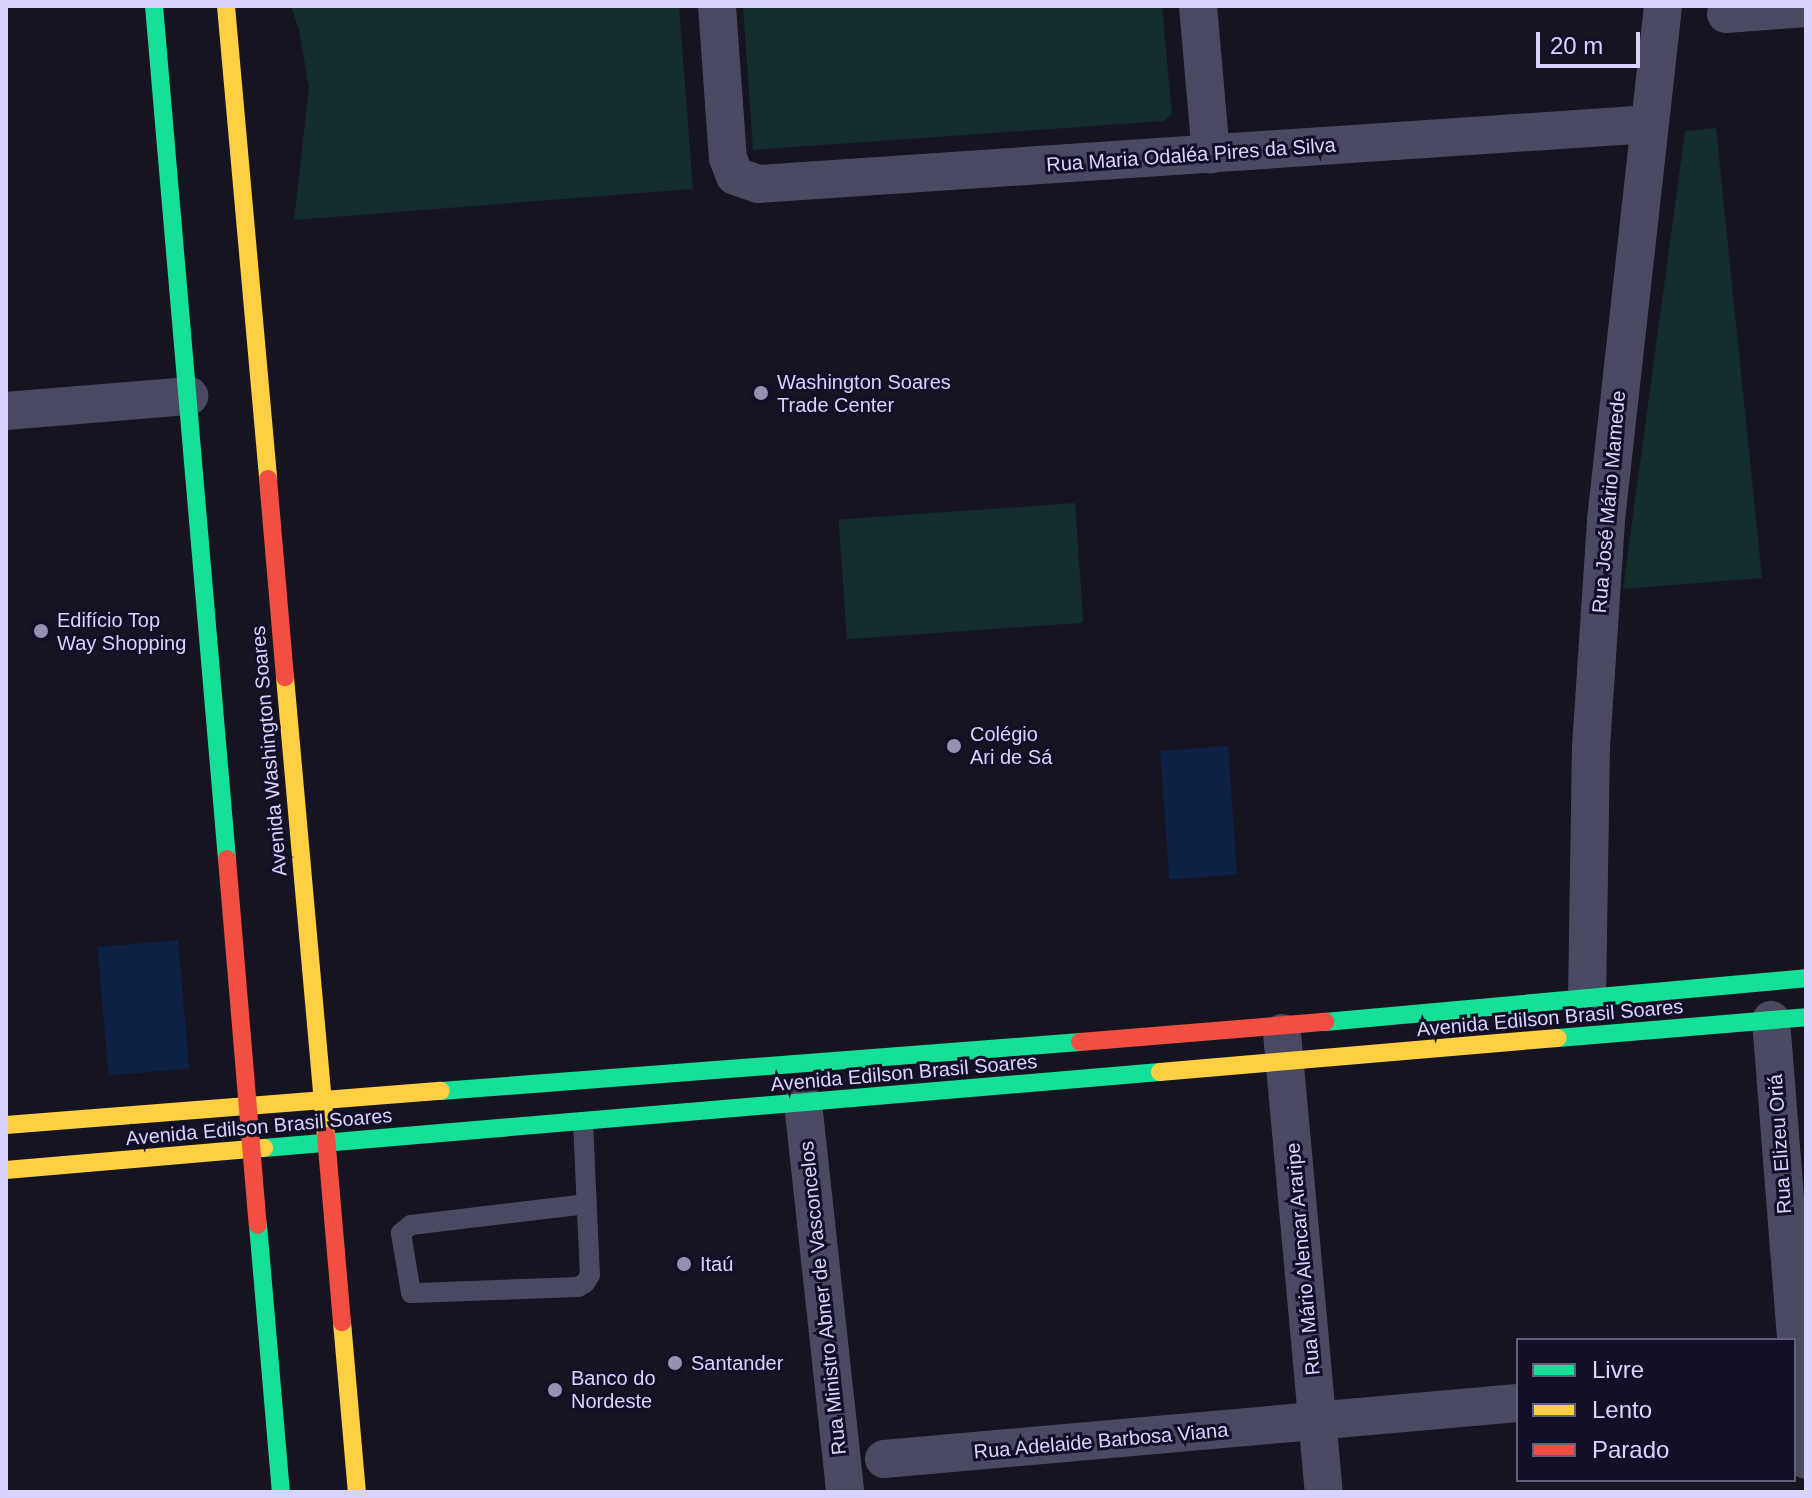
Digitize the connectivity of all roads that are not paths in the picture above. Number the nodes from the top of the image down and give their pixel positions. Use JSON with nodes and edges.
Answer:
{"nodes":[{"id":1,"x":154,"y":6,"type":"edge"},
{"id":2,"x":226,"y":6,"type":"edge"},
{"id":3,"x":717,"y":6,"type":"edge"},
{"id":4,"x":1198,"y":6,"type":"edge"},
{"id":5,"x":1663,"y":6,"type":"edge"},
{"id":6,"x":1806,"y":8,"type":"edge"},
{"id":7,"x":1726,"y":14,"type":"dead end"},
{"id":8,"x":1650,"y":124,"type":"junction"},
{"id":9,"x":1211,"y":154,"type":"junction"},
{"id":10,"x":189,"y":396,"type":"junction"},
{"id":11,"x":6,"y":411,"type":"edge"},
{"id":12,"x":1806,"y":978,"type":"edge"},
{"id":13,"x":1587,"y":999,"type":"junction"},
{"id":14,"x":1788,"y":1018,"type":"edge"},
{"id":15,"x":1281,"y":1026,"type":"junction"},
{"id":16,"x":1284,"y":1064,"type":"junction"},
{"id":17,"x":321,"y":1099,"type":"junction"},
{"id":18,"x":803,"y":1103,"type":"junction"},
{"id":19,"x":247,"y":1104,"type":"junction"},
{"id":20,"x":583,"y":1122,"type":"junction"},
{"id":21,"x":6,"y":1125,"type":"edge"},
{"id":22,"x":325,"y":1144,"type":"junction"},
{"id":23,"x":251,"y":1150,"type":"junction"},
{"id":24,"x":6,"y":1170,"type":"edge"},
{"id":25,"x":587,"y":1204,"type":"junction"},
{"id":26,"x":1803,"y":1388,"type":"edge"},
{"id":27,"x":1516,"y":1403,"type":"edge"},
{"id":28,"x":1318,"y":1422,"type":"junction"},
{"id":29,"x":884,"y":1459,"type":"dead end"},
{"id":30,"x":1806,"y":1460,"type":"edge"},
{"id":31,"x":281,"y":1492,"type":"edge"},
{"id":32,"x":357,"y":1492,"type":"edge"},
{"id":33,"x":845,"y":1492,"type":"edge"},
{"id":34,"x":1324,"y":1492,"type":"edge"}],
"edges":[{"from":1,"to":10,"type":"main road"},
{"from":2,"to":17,"type":"main road","name":"Avenida Washington Soares"},
{"from":3,"to":9,"type":"street","name":"Rua Maria Odaléa Pires da Silva"},
{"from":4,"to":9,"type":"street"},
{"from":5,"to":8,"type":"street","name":"Rua José Mário Mamede"},
{"from":6,"to":7,"type":"street"},
{"from":8,"to":9,"type":"street","name":"Rua Maria Odaléa Pires da Silva"},
{"from":8,"to":13,"type":"street","name":"Rua José Mário Mamede"},
{"from":10,"to":11,"type":"street"},
{"from":10,"to":19,"type":"main road"},
{"from":12,"to":13,"type":"main road","name":"Avenida Edilson Brasil Soares"},
{"from":13,"to":15,"type":"main road","name":"Avenida Edilson Brasil Soares"},
{"from":14,"to":16,"type":"main road","name":"Avenida Edilson Brasil Soares"},
{"from":14,"to":26,"type":"street","name":"Rua Elizeu Oriá"},
{"from":15,"to":16,"type":"street","name":"Rua Mário Alencar Araripe"},
{"from":15,"to":17,"type":"main road","name":"Avenida Edilson Brasil Soares"},
{"from":16,"to":18,"type":"main road","name":"Avenida Edilson Brasil Soares"},
{"from":16,"to":28,"type":"street","name":"Rua Mário Alencar Araripe"},
{"from":17,"to":19,"type":"main road","name":"Avenida Edilson Brasil Soares"},
{"from":17,"to":22,"type":"main road","name":"Avenida Washington Soares"},
{"from":18,"to":20,"type":"main road","name":"Avenida Edilson Brasil Soares"},
{"from":18,"to":33,"type":"street","name":"Rua Ministro Abner de Vasconcelos"},
{"from":19,"to":21,"type":"main road","name":"Avenida Edilson Brasil Soares"},
{"from":19,"to":23,"type":"main road"},
{"from":20,"to":22,"type":"main road","name":"Avenida Edilson Brasil Soares"},
{"from":20,"to":25,"type":"lane"},
{"from":22,"to":23,"type":"main road","name":"Avenida Edilson Brasil Soares"},
{"from":22,"to":32,"type":"main road","name":"Avenida Washington Soares"},
{"from":23,"to":24,"type":"main road","name":"Avenida Edilson Brasil Soares"},
{"from":23,"to":31,"type":"main road"},
{"from":25,"to":25,"type":"lane"},
{"from":26,"to":30,"type":"street","name":"Rua Elizeu Oriá"},
{"from":27,"to":28,"type":"street","name":"Rua Adelaide Barbosa Viana"},
{"from":28,"to":29,"type":"street","name":"Rua Adelaide Barbosa Viana"},
{"from":28,"to":34,"type":"street","name":"Rua Mário Alencar Araripe"}]}
